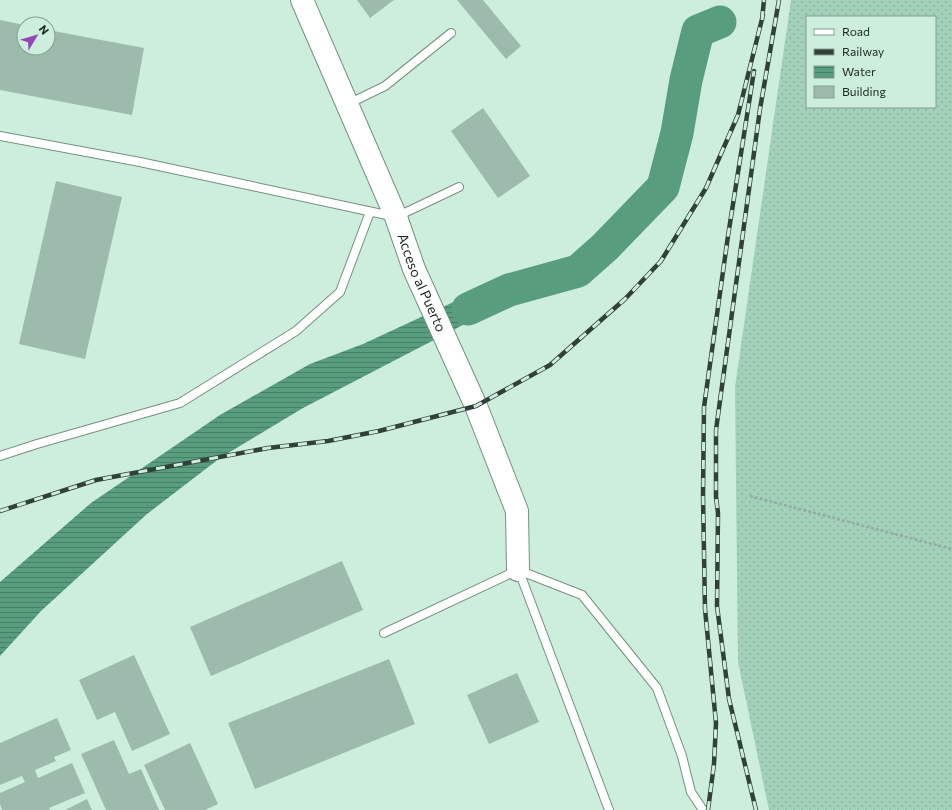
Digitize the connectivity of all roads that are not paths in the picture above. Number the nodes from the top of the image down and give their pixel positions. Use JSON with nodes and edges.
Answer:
{"nodes":[{"id":1,"x":302,"y":0,"type":"edge"},
{"id":2,"x":451,"y":33,"type":"dead end"},
{"id":3,"x":347,"y":105,"type":"junction"},
{"id":4,"x":0,"y":136,"type":"edge"},
{"id":5,"x":459,"y":187,"type":"dead end"},
{"id":6,"x":370,"y":212,"type":"junction"},
{"id":7,"x":396,"y":217,"type":"junction"},
{"id":8,"x":0,"y":456,"type":"edge"},
{"id":9,"x":518,"y":570,"type":"junction"},
{"id":10,"x":384,"y":633,"type":"dead end"},
{"id":11,"x":609,"y":810,"type":"edge"},
{"id":12,"x":704,"y":810,"type":"edge"}],
"edges":[{"from":1,"to":3,"type":"main road","name":"Acceso al Puerto"},
{"from":2,"to":3,"type":"lane"},
{"from":3,"to":7,"type":"main road","name":"Acceso al Puerto"},
{"from":4,"to":6,"type":"lane"},
{"from":5,"to":7,"type":"lane"},
{"from":6,"to":7,"type":"lane"},
{"from":6,"to":8,"type":"lane"},
{"from":7,"to":9,"type":"main road","name":"Acceso al Puerto"},
{"from":9,"to":10,"type":"lane"},
{"from":9,"to":11,"type":"lane"},
{"from":9,"to":12,"type":"lane"}]}
